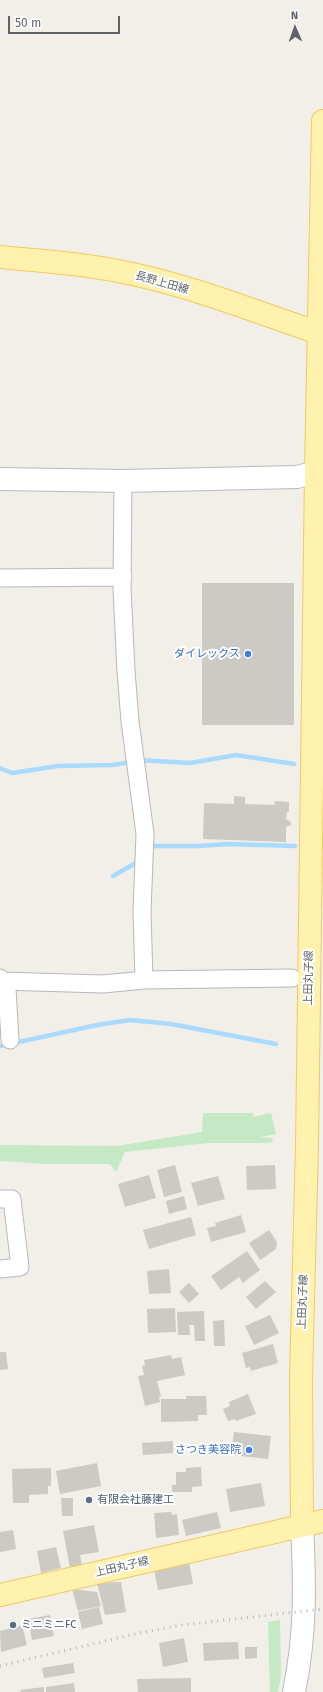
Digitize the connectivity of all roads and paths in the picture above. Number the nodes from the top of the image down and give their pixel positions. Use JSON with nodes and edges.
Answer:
{"nodes":[{"id":1,"x":323,"y":121,"type":"edge"},
{"id":2,"x":0,"y":257,"type":"edge"},
{"id":3,"x":321,"y":334,"type":"edge"},
{"id":4,"x":319,"y":471,"type":"edge"},
{"id":5,"x":0,"y":479,"type":"edge"},
{"id":6,"x":123,"y":481,"type":"junction"},
{"id":7,"x":122,"y":577,"type":"junction"},
{"id":8,"x":0,"y":578,"type":"edge"},
{"id":9,"x":317,"y":739,"type":"edge"},
{"id":10,"x":292,"y":978,"type":"dead end"},
{"id":11,"x":1,"y":980,"type":"edge"},
{"id":12,"x":144,"y":980,"type":"junction"},
{"id":13,"x":10,"y":1040,"type":"dead end"},
{"id":14,"x":0,"y":1199,"type":"edge"},
{"id":15,"x":0,"y":1269,"type":"edge"},
{"id":16,"x":323,"y":1521,"type":"edge"},
{"id":17,"x":302,"y":1525,"type":"junction"},
{"id":18,"x":0,"y":1595,"type":"edge"},
{"id":19,"x":294,"y":1692,"type":"edge"}],
"edges":[{"from":1,"to":3,"type":"main road","name":"上田丸子線"},
{"from":2,"to":3,"type":"main road","name":"長野上田線"},
{"from":3,"to":4,"type":"main road","name":"上田丸子線"},
{"from":4,"to":6,"type":"street"},
{"from":4,"to":9,"type":"main road","name":"上田丸子線"},
{"from":5,"to":6,"type":"street"},
{"from":6,"to":7,"type":"street"},
{"from":7,"to":8,"type":"street"},
{"from":7,"to":12,"type":"street"},
{"from":9,"to":17,"type":"main road","name":"上田丸子線"},
{"from":10,"to":12,"type":"street"},
{"from":11,"to":12,"type":"street"},
{"from":11,"to":13,"type":"street"},
{"from":14,"to":15,"type":"street"},
{"from":16,"to":17,"type":"main road"},
{"from":17,"to":18,"type":"main road","name":"上田丸子線"},
{"from":17,"to":19,"type":"street"}]}
